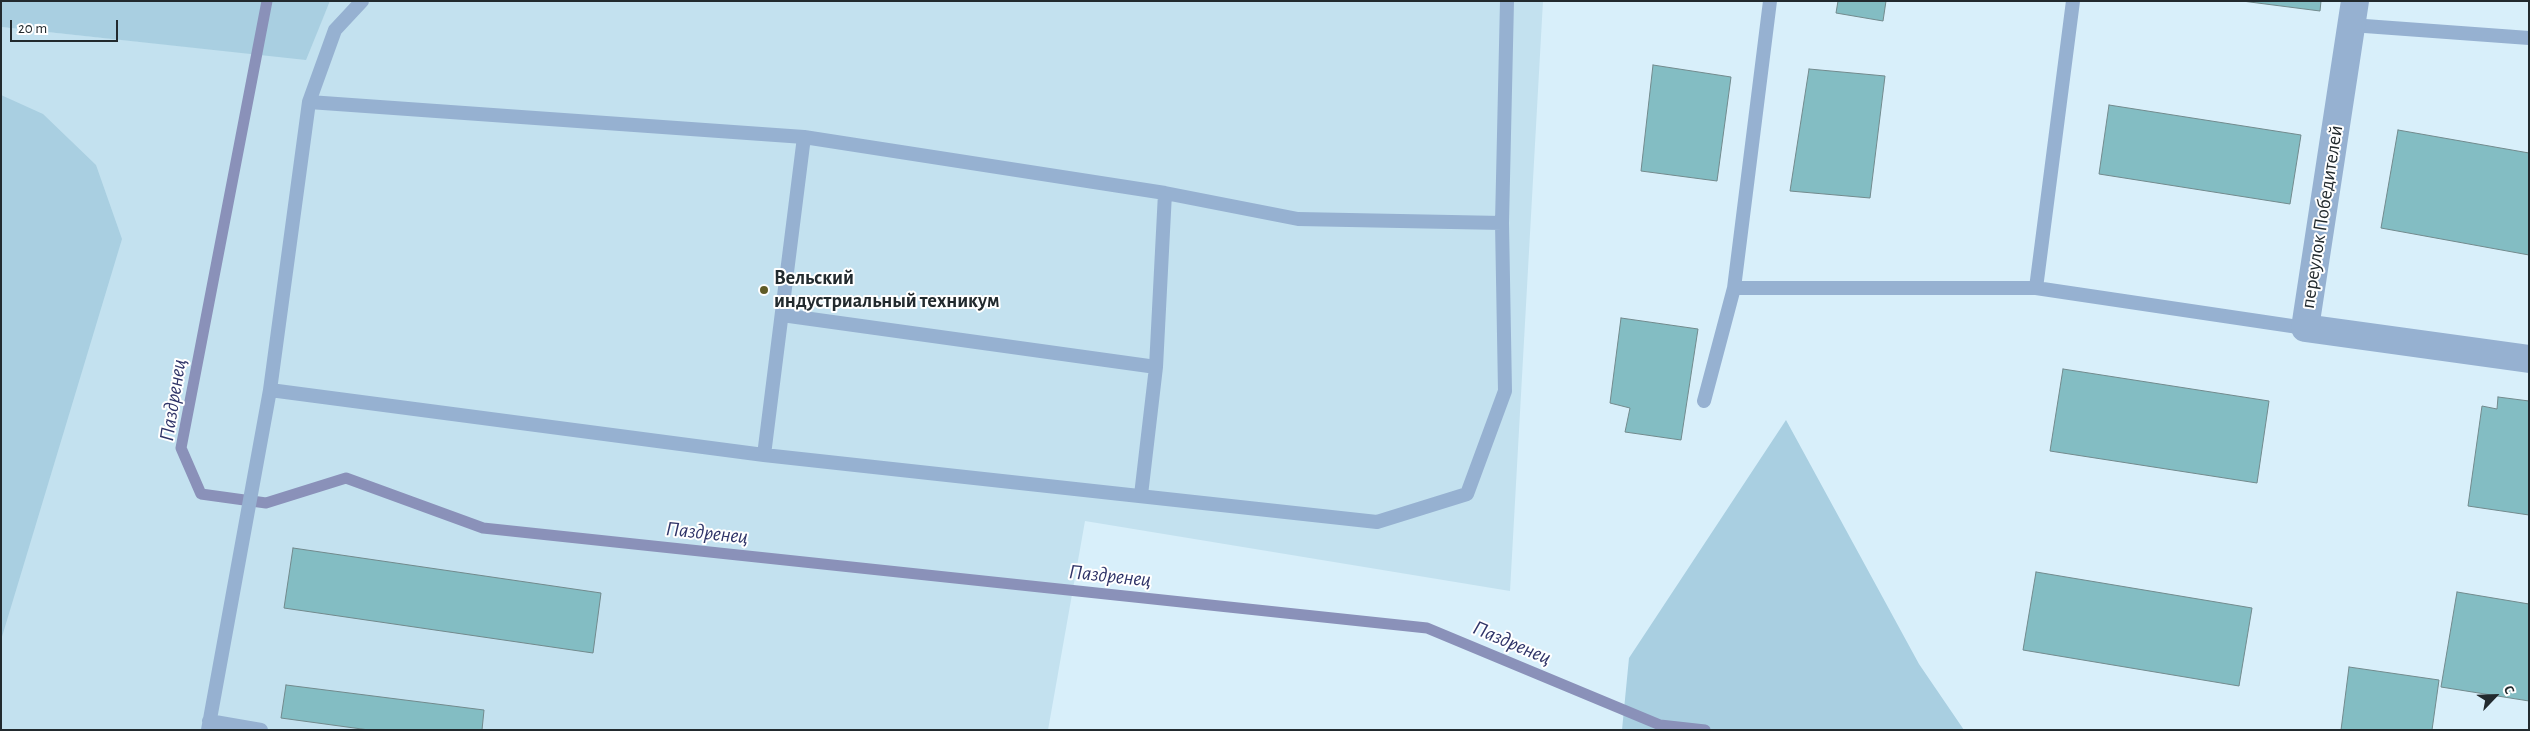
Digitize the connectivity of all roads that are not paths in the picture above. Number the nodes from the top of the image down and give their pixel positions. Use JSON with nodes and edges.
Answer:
{"nodes":[{"id":1,"x":362,"y":1,"type":"edge"},
{"id":2,"x":1507,"y":1,"type":"edge"},
{"id":3,"x":1770,"y":1,"type":"edge"},
{"id":4,"x":2073,"y":1,"type":"edge"},
{"id":5,"x":2353,"y":13,"type":"edge"},
{"id":6,"x":2529,"y":38,"type":"edge"},
{"id":7,"x":309,"y":102,"type":"junction"},
{"id":8,"x":804,"y":137,"type":"junction"},
{"id":9,"x":1165,"y":192,"type":"junction"},
{"id":10,"x":1502,"y":222,"type":"junction"},
{"id":11,"x":1734,"y":288,"type":"junction"},
{"id":12,"x":2036,"y":288,"type":"junction"},
{"id":13,"x":782,"y":316,"type":"junction"},
{"id":14,"x":2305,"y":328,"type":"junction"},
{"id":15,"x":2529,"y":359,"type":"edge"},
{"id":16,"x":1156,"y":367,"type":"junction"},
{"id":17,"x":270,"y":390,"type":"junction"},
{"id":18,"x":1704,"y":401,"type":"dead end"},
{"id":19,"x":764,"y":456,"type":"junction"},
{"id":20,"x":1141,"y":495,"type":"junction"},
{"id":21,"x":209,"y":726,"type":"edge"},
{"id":22,"x":261,"y":730,"type":"edge"}],
"edges":[{"from":1,"to":7,"type":"lane"},
{"from":2,"to":10,"type":"lane"},
{"from":3,"to":11,"type":"lane"},
{"from":4,"to":12,"type":"lane"},
{"from":5,"to":6,"type":"lane"},
{"from":5,"to":14,"type":"street","name":"переулок Победителей"},
{"from":7,"to":8,"type":"lane"},
{"from":7,"to":17,"type":"lane"},
{"from":8,"to":9,"type":"lane"},
{"from":8,"to":13,"type":"lane"},
{"from":9,"to":10,"type":"lane"},
{"from":9,"to":16,"type":"lane"},
{"from":10,"to":20,"type":"lane"},
{"from":11,"to":12,"type":"lane"},
{"from":11,"to":18,"type":"lane"},
{"from":12,"to":14,"type":"lane"},
{"from":13,"to":16,"type":"lane"},
{"from":13,"to":19,"type":"lane"},
{"from":14,"to":15,"type":"street","name":"переулок Победителей"},
{"from":16,"to":20,"type":"lane"},
{"from":17,"to":19,"type":"lane"},
{"from":17,"to":21,"type":"lane"},
{"from":19,"to":20,"type":"lane"},
{"from":21,"to":22,"type":"lane"}]}
